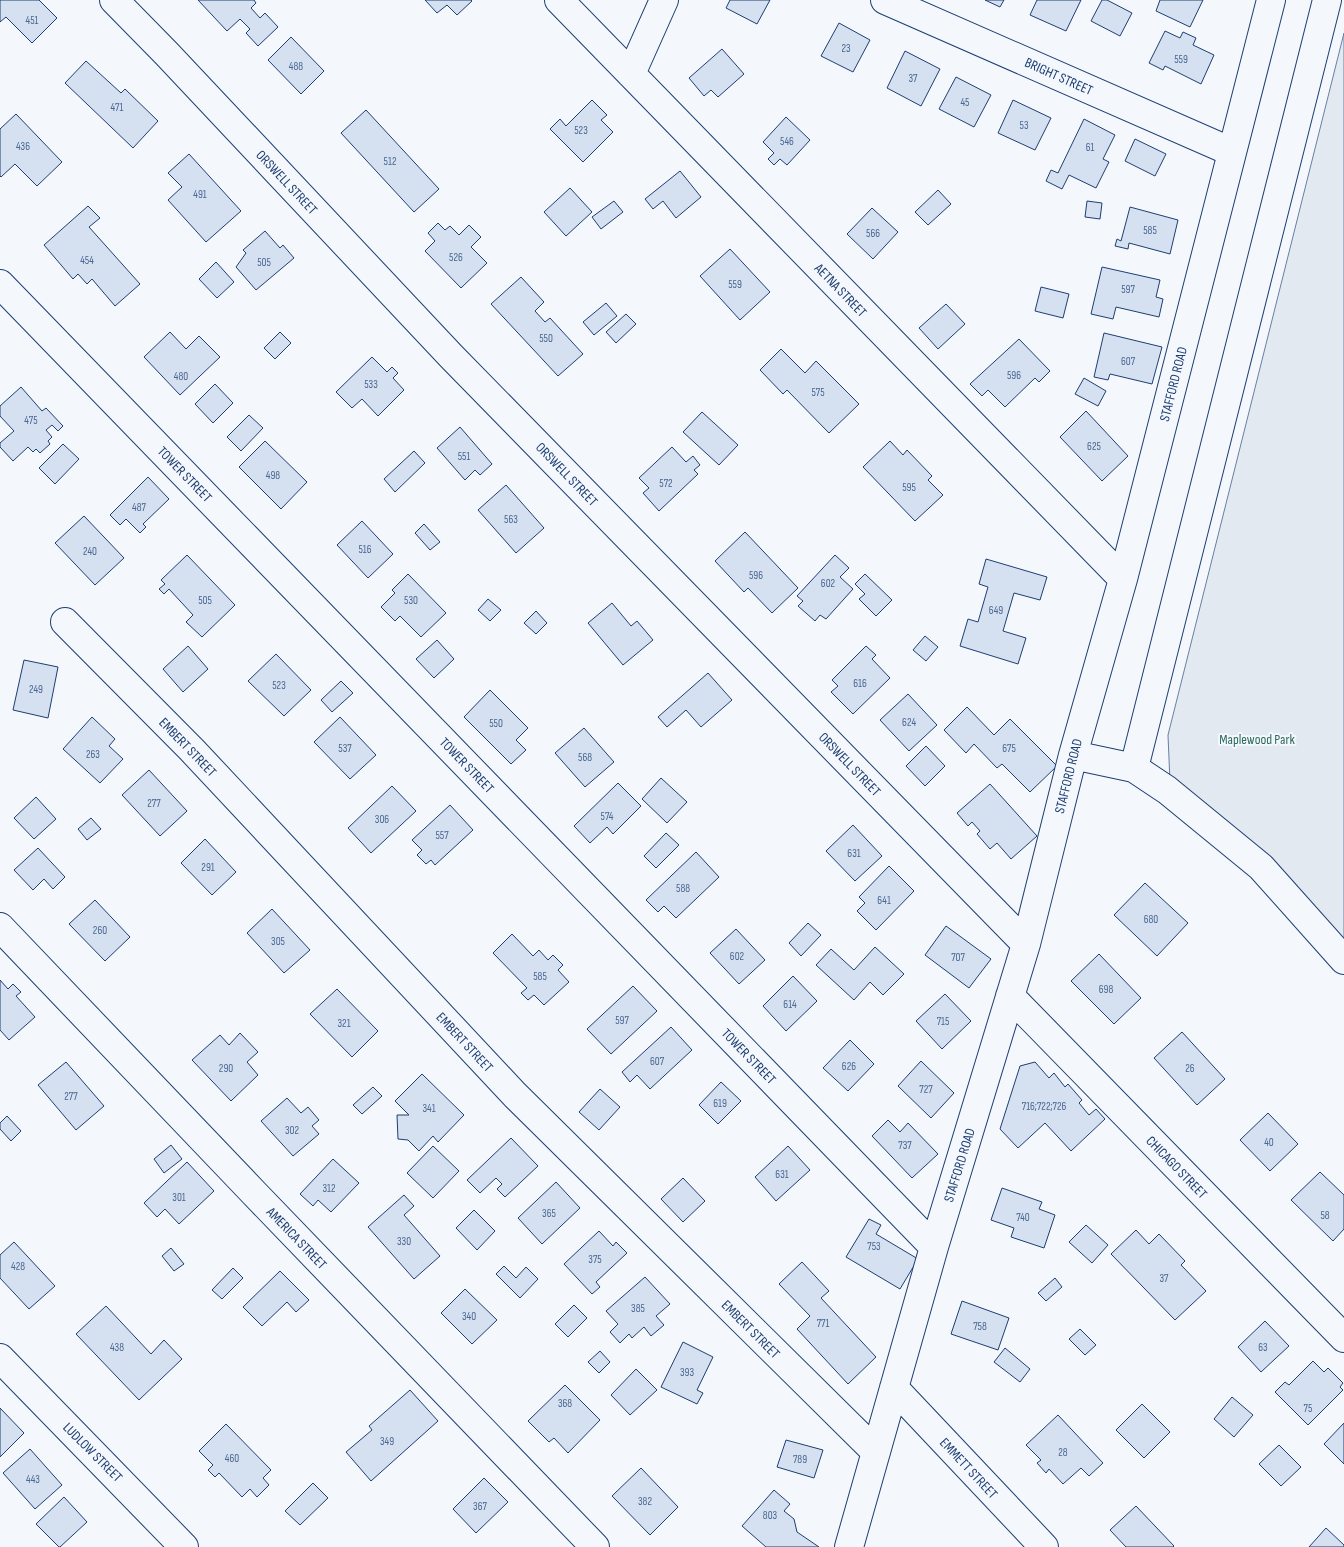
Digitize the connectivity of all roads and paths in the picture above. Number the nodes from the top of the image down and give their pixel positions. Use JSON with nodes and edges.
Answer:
{"nodes":[{"id":1,"x":114,"y":0,"type":"edge"},
{"id":2,"x":559,"y":0,"type":"edge"},
{"id":3,"x":664,"y":0,"type":"edge"},
{"id":4,"x":885,"y":0,"type":"edge"},
{"id":5,"x":1271,"y":0,"type":"edge"},
{"id":6,"x":1327,"y":0,"type":"edge"},
{"id":7,"x":631,"y":74,"type":"junction"},
{"id":8,"x":1232,"y":152,"type":"junction"},
{"id":9,"x":0,"y":284,"type":"edge"},
{"id":10,"x":1123,"y":579,"type":"junction"},
{"id":11,"x":65,"y":622,"type":"dead end"},
{"id":12,"x":1073,"y":755,"type":"junction"},
{"id":13,"x":1134,"y":768,"type":"junction"},
{"id":14,"x":0,"y":927,"type":"edge"},
{"id":15,"x":1026,"y":944,"type":"junction"},
{"id":16,"x":1344,"y":960,"type":"edge"},
{"id":17,"x":1010,"y":996,"type":"junction"},
{"id":18,"x":934,"y":1246,"type":"junction"},
{"id":19,"x":1344,"y":1338,"type":"edge"},
{"id":20,"x":0,"y":1358,"type":"edge"},
{"id":21,"x":894,"y":1388,"type":"junction"},
{"id":22,"x":876,"y":1452,"type":"junction"},
{"id":23,"x":184,"y":1547,"type":"edge"},
{"id":24,"x":595,"y":1547,"type":"edge"},
{"id":25,"x":849,"y":1547,"type":"edge"},
{"id":26,"x":1044,"y":1547,"type":"edge"}],
"edges":[{"from":1,"to":15,"type":"street","name":"ORSWELL STREET"},
{"from":2,"to":7,"type":"street","name":"AETNA STREET"},
{"from":3,"to":7,"type":"street"},
{"from":4,"to":8,"type":"street","name":"BRIGHT STREET"},
{"from":5,"to":8,"type":"street","name":"STAFFORD ROAD"},
{"from":6,"to":13,"type":"street"},
{"from":7,"to":10,"type":"street","name":"AETNA STREET"},
{"from":8,"to":10,"type":"street","name":"STAFFORD ROAD"},
{"from":9,"to":18,"type":"street","name":"TOWER STREET"},
{"from":10,"to":12,"type":"street","name":"STAFFORD ROAD"},
{"from":11,"to":22,"type":"street","name":"EMBERT STREET"},
{"from":12,"to":13,"type":"street"},
{"from":12,"to":15,"type":"street","name":"STAFFORD ROAD"},
{"from":13,"to":16,"type":"street"},
{"from":14,"to":24,"type":"street","name":"AMERICA STREET"},
{"from":15,"to":17,"type":"street","name":"STAFFORD ROAD"},
{"from":17,"to":18,"type":"street","name":"STAFFORD ROAD"},
{"from":17,"to":19,"type":"street","name":"CHICAGO STREET"},
{"from":18,"to":21,"type":"street","name":"STAFFORD ROAD"},
{"from":20,"to":23,"type":"street","name":"LUDLOW STREET"},
{"from":21,"to":22,"type":"street","name":"STAFFORD ROAD"},
{"from":21,"to":26,"type":"street","name":"EMMETT STREET"},
{"from":22,"to":25,"type":"street","name":"STAFFORD ROAD"}]}
